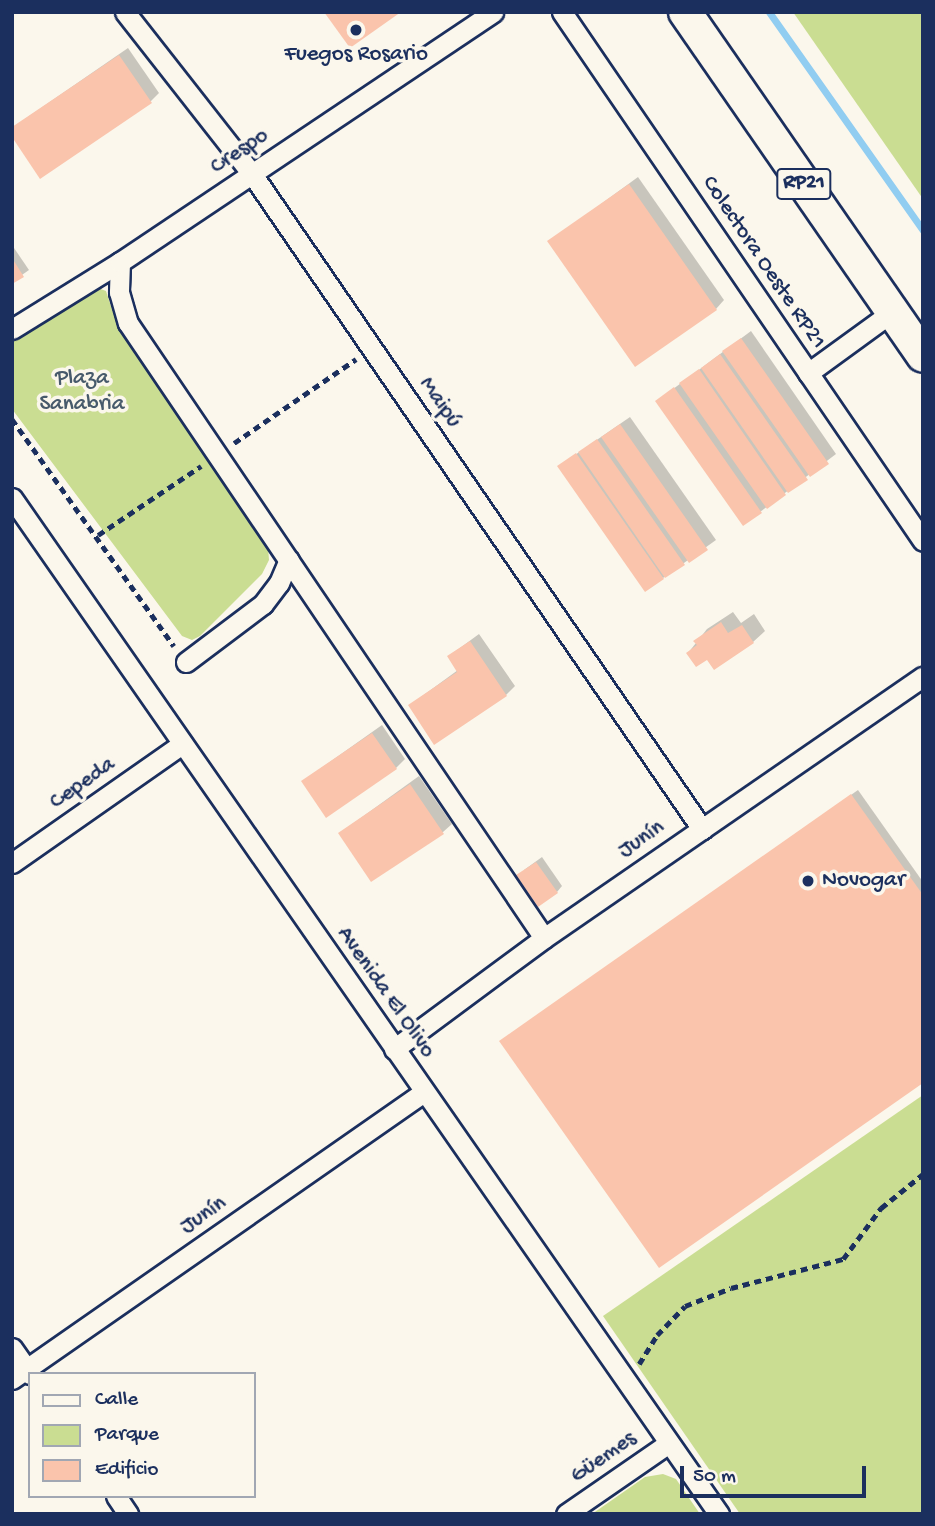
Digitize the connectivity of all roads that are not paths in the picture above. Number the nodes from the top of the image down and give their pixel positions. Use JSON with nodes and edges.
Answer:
{"nodes":[{"id":1,"x":125,"y":12,"type":"edge"},
{"id":2,"x":493,"y":12,"type":"edge"},
{"id":3,"x":562,"y":12,"type":"edge"},
{"id":4,"x":685,"y":12,"type":"edge"},
{"id":5,"x":251,"y":174,"type":"junction"},
{"id":6,"x":120,"y":262,"type":"junction"},
{"id":7,"x":892,"y":312,"type":"junction"},
{"id":8,"x":12,"y":329,"type":"edge"},
{"id":9,"x":923,"y":356,"type":"edge"},
{"id":10,"x":808,"y":373,"type":"junction"},
{"id":11,"x":12,"y":498,"type":"edge"},
{"id":12,"x":923,"y":541,"type":"edge"},
{"id":13,"x":289,"y":560,"type":"junction"},
{"id":14,"x":186,"y":662,"type":"road end"},
{"id":15,"x":923,"y":677,"type":"edge"},
{"id":16,"x":183,"y":744,"type":"junction"},
{"id":17,"x":702,"y":829,"type":"junction"},
{"id":18,"x":12,"y":863,"type":"edge"},
{"id":19,"x":544,"y":938,"type":"junction"},
{"id":20,"x":394,"y":1049,"type":"junction"},
{"id":21,"x":424,"y":1092,"type":"junction"},
{"id":22,"x":12,"y":1348,"type":"edge"},
{"id":23,"x":23,"y":1374,"type":"edge"},
{"id":24,"x":669,"y":1443,"type":"junction"},
{"id":25,"x":117,"y":1498,"type":"edge"},
{"id":26,"x":128,"y":1514,"type":"edge"},
{"id":27,"x":566,"y":1514,"type":"edge"},
{"id":28,"x":719,"y":1514,"type":"edge"}],
"edges":[{"from":1,"to":5,"type":"street","name":"Maipú"},
{"from":2,"to":5,"type":"street","name":"Crespo"},
{"from":3,"to":10,"type":"street","name":"Colectora Oeste RP21"},
{"from":4,"to":7,"type":"main road","number":"RP21"},
{"from":5,"to":6,"type":"street","name":"Crespo"},
{"from":5,"to":17,"type":"street","name":"Maipú"},
{"from":6,"to":8,"type":"street","name":"Crespo"},
{"from":6,"to":13,"type":"street"},
{"from":7,"to":9,"type":"main road","number":"RP21"},
{"from":7,"to":10,"type":"street"},
{"from":10,"to":12,"type":"street","name":"Colectora Oeste RP21"},
{"from":11,"to":16,"type":"street","name":"Avenida El Olivo"},
{"from":13,"to":14,"type":"street"},
{"from":13,"to":19,"type":"street"},
{"from":15,"to":17,"type":"street","name":"Junín"},
{"from":16,"to":18,"type":"street","name":"Cepeda"},
{"from":16,"to":20,"type":"street","name":"Avenida El Olivo"},
{"from":17,"to":19,"type":"street","name":"Junín"},
{"from":19,"to":20,"type":"street","name":"Junín"},
{"from":20,"to":21,"type":"street","name":"Avenida El Olivo"},
{"from":21,"to":23,"type":"street","name":"Junín"},
{"from":21,"to":24,"type":"street","name":"Avenida El Olivo"},
{"from":22,"to":23,"type":"street"},
{"from":24,"to":27,"type":"street","name":"Güemes"},
{"from":24,"to":28,"type":"street","name":"Avenida El Olivo"},
{"from":25,"to":26,"type":"street"}]}
